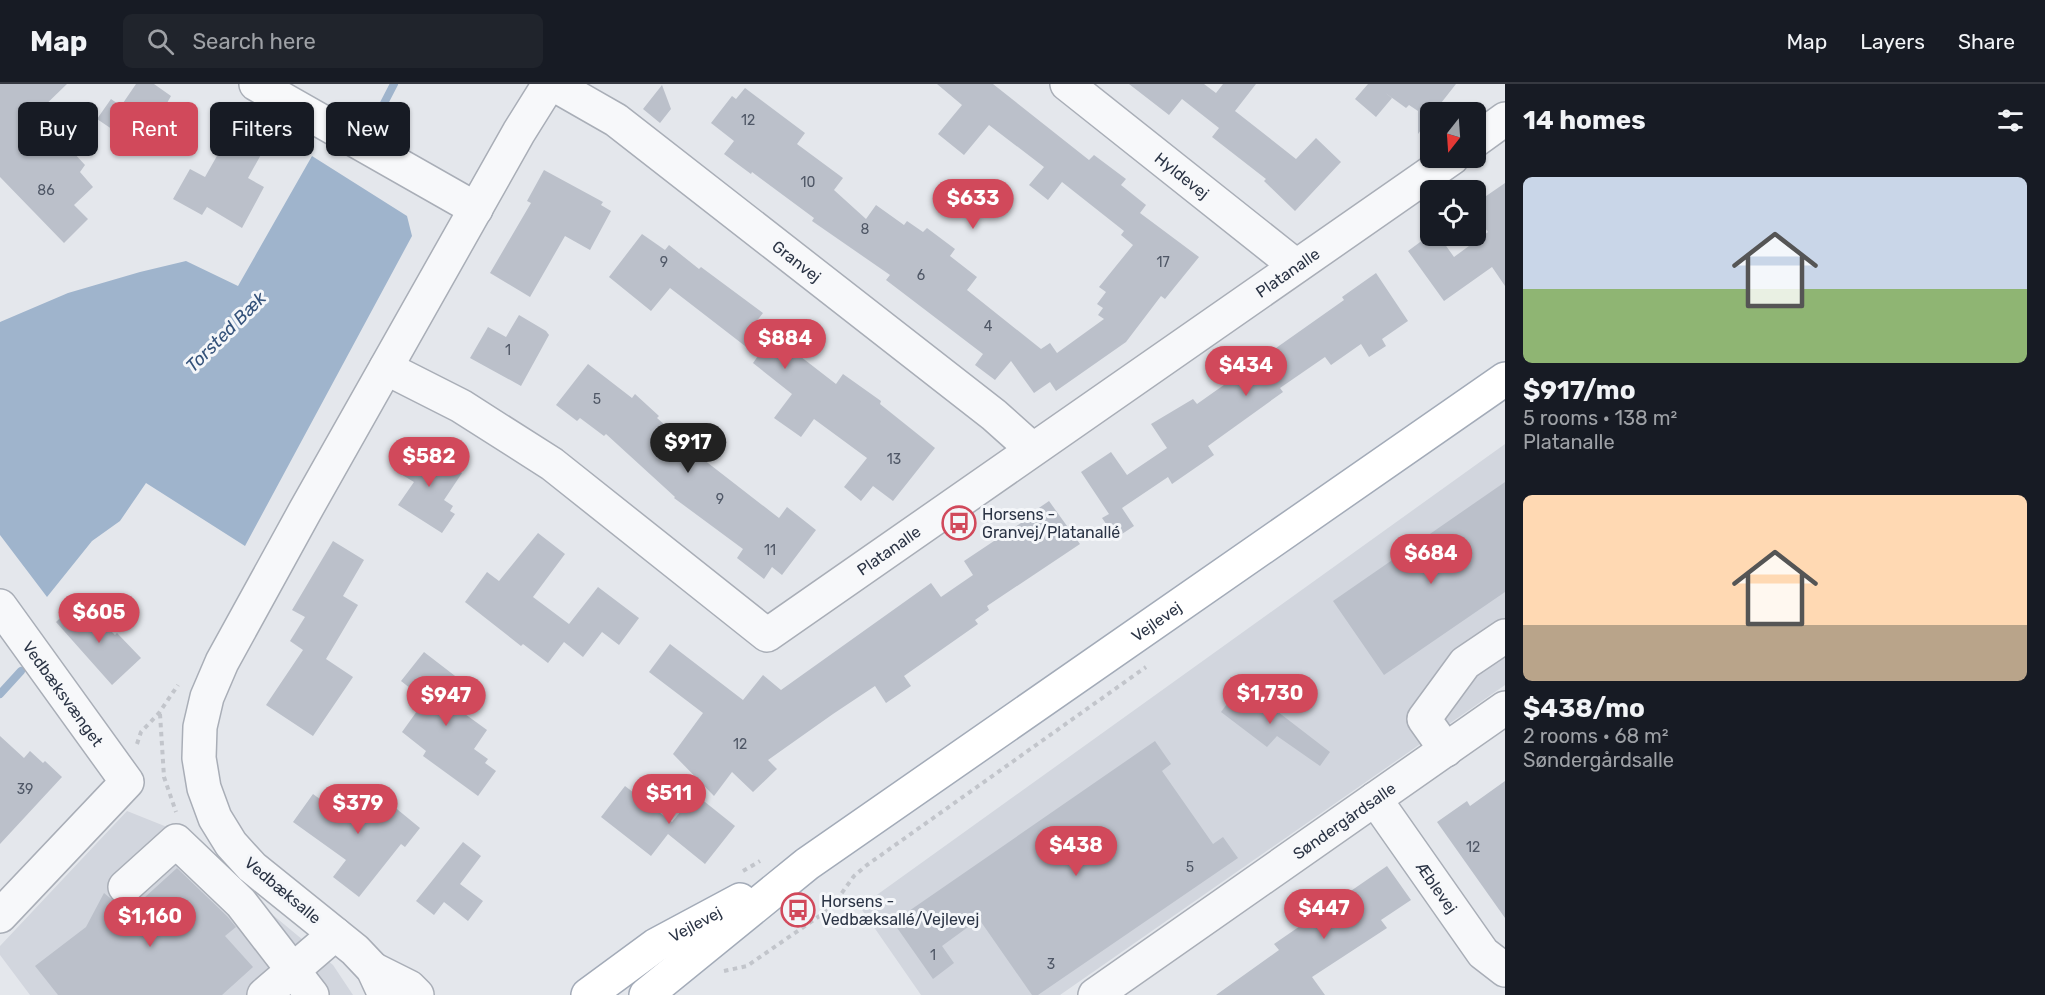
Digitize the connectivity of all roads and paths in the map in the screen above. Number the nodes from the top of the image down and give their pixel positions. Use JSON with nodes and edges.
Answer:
{"nodes":[{"id":1,"x":256,"y":84,"type":"edge"},
{"id":2,"x":551,"y":84,"type":"edge"},
{"id":3,"x":1067,"y":84,"type":"edge"},
{"id":4,"x":1505,"y":119,"type":"edge"},
{"id":5,"x":1486,"y":133,"type":"edge"},
{"id":6,"x":1438,"y":168,"type":"edge"},
{"id":7,"x":476,"y":210,"type":"junction"},
{"id":8,"x":1296,"y":266,"type":"junction"},
{"id":9,"x":386,"y":368,"type":"junction"},
{"id":10,"x":1505,"y":379,"type":"edge"},
{"id":11,"x":1032,"y":449,"type":"junction"},
{"id":12,"x":0,"y":606,"type":"edge"},
{"id":13,"x":1505,"y":636,"type":"edge"},
{"id":14,"x":1154,"y":662,"type":"dead end"},
{"id":15,"x":1505,"y":708,"type":"edge"},
{"id":16,"x":1446,"y":750,"type":"junction"},
{"id":17,"x":1375,"y":800,"type":"junction"},
{"id":18,"x":807,"y":864,"type":"junction"},
{"id":19,"x":264,"y":876,"type":"junction"},
{"id":20,"x":125,"y":887,"type":"dead end"},
{"id":21,"x":241,"y":903,"type":"junction"},
{"id":22,"x":0,"y":916,"type":"edge"},
{"id":23,"x":335,"y":934,"type":"junction"},
{"id":24,"x":1505,"y":970,"type":"edge"},
{"id":25,"x":715,"y":977,"type":"dead end"},
{"id":26,"x":302,"y":982,"type":"edge"},
{"id":27,"x":379,"y":982,"type":"edge"},
{"id":28,"x":652,"y":993,"type":"edge"},
{"id":29,"x":264,"y":995,"type":"edge"},
{"id":30,"x":417,"y":995,"type":"edge"},
{"id":31,"x":588,"y":995,"type":"edge"},
{"id":32,"x":1095,"y":995,"type":"edge"}],
"edges":[{"from":1,"to":7,"type":"street"},
{"from":2,"to":7,"type":"street","name":"Vedbæksalle"},
{"from":2,"to":11,"type":"street","name":"Granvej"},
{"from":3,"to":8,"type":"street","name":"Hyldevej"},
{"from":4,"to":5,"type":"street"},
{"from":6,"to":8,"type":"street","name":"Platanalle"},
{"from":7,"to":9,"type":"street","name":"Vedbæksalle"},
{"from":8,"to":11,"type":"street","name":"Platanalle"},
{"from":9,"to":11,"type":"street","name":"Platanalle"},
{"from":9,"to":19,"type":"street","name":"Vedbæksalle"},
{"from":10,"to":18,"type":"main road","name":"Vejlevej"},
{"from":12,"to":22,"type":"street","name":"Vedbæksvænget"},
{"from":13,"to":16,"type":"street"},
{"from":14,"to":25,"type":"path"},
{"from":15,"to":16,"type":"street","name":"Søndergårdsalle"},
{"from":16,"to":17,"type":"street","name":"Søndergårdsalle"},
{"from":17,"to":24,"type":"street","name":"Æblevej"},
{"from":17,"to":32,"type":"street","name":"Søndergårdsalle"},
{"from":18,"to":28,"type":"main road","name":"Vejlevej"},
{"from":18,"to":31,"type":"main road","name":"Vejlevej"},
{"from":19,"to":21,"type":"street"},
{"from":19,"to":23,"type":"street","name":"Vedbæksalle"},
{"from":20,"to":21,"type":"street"},
{"from":21,"to":26,"type":"street"},
{"from":23,"to":26,"type":"street"},
{"from":23,"to":27,"type":"street","name":"Vedbæksalle"},
{"from":26,"to":29,"type":"street"},
{"from":27,"to":30,"type":"street","name":"Vedbæksalle"}]}
